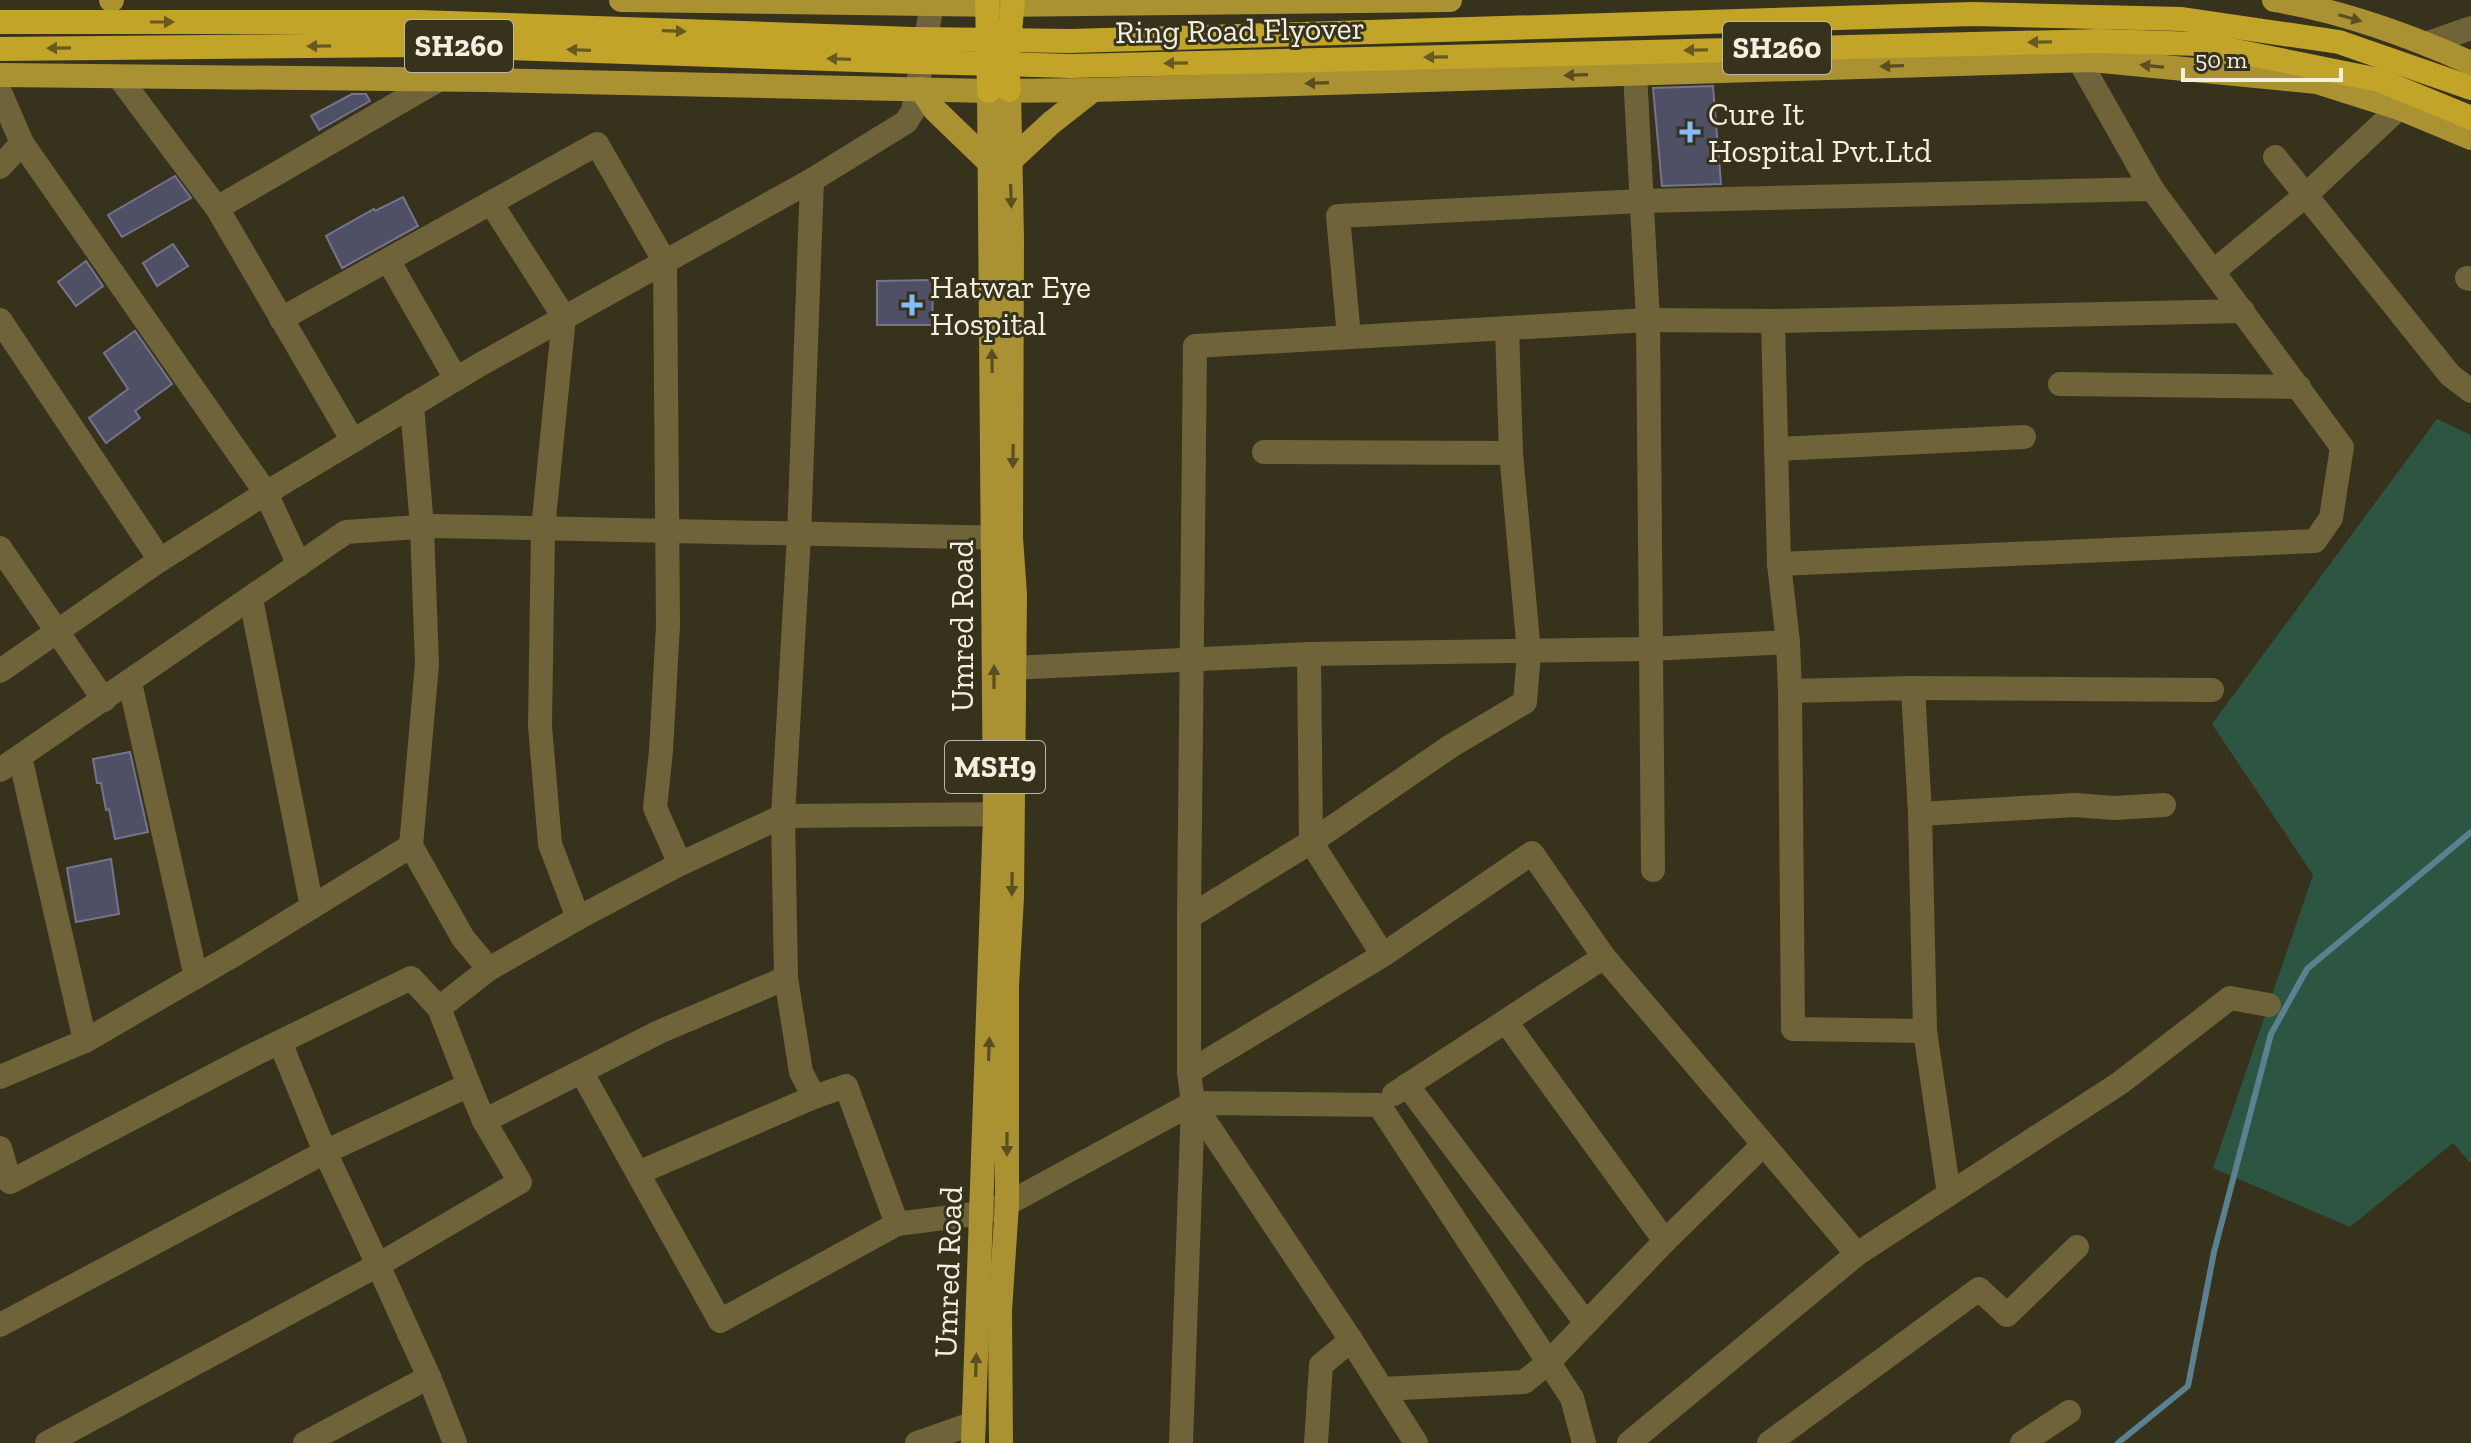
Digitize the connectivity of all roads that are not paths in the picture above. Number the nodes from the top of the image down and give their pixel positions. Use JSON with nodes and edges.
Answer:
{"nodes":[{"id":1,"x":621,"y":0,"type":"edge"},
{"id":2,"x":1450,"y":0,"type":"edge"},
{"id":3,"x":2274,"y":0,"type":"edge"},
{"id":4,"x":987,"y":2,"type":"edge"},
{"id":5,"x":1180,"y":2,"type":"edge"},
{"id":6,"x":1231,"y":2,"type":"edge"},
{"id":7,"x":1013,"y":3,"type":"edge"},
{"id":8,"x":932,"y":4,"type":"junction"},
{"id":9,"x":0,"y":22,"type":"edge"},
{"id":10,"x":2471,"y":28,"type":"edge"},
{"id":11,"x":2428,"y":43,"type":"junction"},
{"id":12,"x":0,"y":49,"type":"edge"},
{"id":13,"x":915,"y":50,"type":"junction"},
{"id":14,"x":2079,"y":60,"type":"junction"},
{"id":15,"x":2471,"y":63,"type":"edge"},
{"id":16,"x":1635,"y":73,"type":"junction"},
{"id":17,"x":0,"y":75,"type":"edge"},
{"id":18,"x":119,"y":77,"type":"junction"},
{"id":19,"x":438,"y":80,"type":"junction"},
{"id":20,"x":2471,"y":88,"type":"edge"},
{"id":21,"x":919,"y":89,"type":"junction"},
{"id":22,"x":1093,"y":90,"type":"junction"},
{"id":23,"x":999,"y":91,"type":"junction"},
{"id":24,"x":0,"y":92,"type":"edge"},
{"id":25,"x":2399,"y":108,"type":"junction"},
{"id":26,"x":2471,"y":118,"type":"edge"},
{"id":27,"x":2471,"y":138,"type":"edge"},
{"id":28,"x":22,"y":143,"type":"junction"},
{"id":29,"x":2275,"y":157,"type":"dead end"},
{"id":30,"x":1000,"y":162,"type":"junction"},
{"id":31,"x":0,"y":167,"type":"edge"},
{"id":32,"x":812,"y":180,"type":"junction"},
{"id":33,"x":2152,"y":189,"type":"junction"},
{"id":34,"x":2306,"y":195,"type":"junction"},
{"id":35,"x":1642,"y":201,"type":"junction"},
{"id":36,"x":491,"y":203,"type":"junction"},
{"id":37,"x":217,"y":208,"type":"junction"},
{"id":38,"x":388,"y":260,"type":"junction"},
{"id":39,"x":665,"y":262,"type":"junction"},
{"id":40,"x":2214,"y":271,"type":"junction"},
{"id":41,"x":2243,"y":311,"type":"junction"},
{"id":42,"x":564,"y":317,"type":"junction"},
{"id":43,"x":281,"y":319,"type":"junction"},
{"id":44,"x":0,"y":320,"type":"edge"},
{"id":45,"x":1648,"y":320,"type":"junction"},
{"id":46,"x":1773,"y":321,"type":"junction"},
{"id":47,"x":1507,"y":328,"type":"junction"},
{"id":48,"x":1349,"y":337,"type":"junction"},
{"id":49,"x":456,"y":379,"type":"junction"},
{"id":50,"x":2060,"y":384,"type":"dead end"},
{"id":51,"x":2299,"y":387,"type":"junction"},
{"id":52,"x":2471,"y":391,"type":"edge"},
{"id":53,"x":412,"y":405,"type":"junction"},
{"id":54,"x":2024,"y":437,"type":"dead end"},
{"id":55,"x":353,"y":441,"type":"junction"},
{"id":56,"x":1776,"y":449,"type":"junction"},
{"id":57,"x":1264,"y":452,"type":"dead end"},
{"id":58,"x":1511,"y":453,"type":"junction"},
{"id":59,"x":266,"y":493,"type":"junction"},
{"id":60,"x":422,"y":527,"type":"junction"},
{"id":61,"x":543,"y":529,"type":"junction"},
{"id":62,"x":668,"y":532,"type":"junction"},
{"id":63,"x":799,"y":535,"type":"junction"},
{"id":64,"x":1003,"y":537,"type":"junction"},
{"id":65,"x":0,"y":548,"type":"edge"},
{"id":66,"x":160,"y":560,"type":"junction"},
{"id":67,"x":1779,"y":564,"type":"junction"},
{"id":68,"x":299,"y":565,"type":"junction"},
{"id":69,"x":251,"y":599,"type":"junction"},
{"id":70,"x":58,"y":632,"type":"junction"},
{"id":71,"x":1788,"y":642,"type":"junction"},
{"id":72,"x":1651,"y":649,"type":"junction"},
{"id":73,"x":1529,"y":653,"type":"junction"},
{"id":74,"x":1309,"y":654,"type":"junction"},
{"id":75,"x":1190,"y":660,"type":"junction"},
{"id":76,"x":1013,"y":668,"type":"junction"},
{"id":77,"x":0,"y":671,"type":"edge"},
{"id":78,"x":130,"y":683,"type":"junction"},
{"id":79,"x":1913,"y":688,"type":"junction"},
{"id":80,"x":2212,"y":690,"type":"dead end"},
{"id":81,"x":1790,"y":691,"type":"junction"},
{"id":82,"x":104,"y":700,"type":"junction"},
{"id":83,"x":10,"y":764,"type":"edge"},
{"id":84,"x":2164,"y":805,"type":"dead end"},
{"id":85,"x":1004,"y":814,"type":"junction"},
{"id":86,"x":1920,"y":814,"type":"junction"},
{"id":87,"x":783,"y":816,"type":"junction"},
{"id":88,"x":1311,"y":842,"type":"junction"},
{"id":89,"x":411,"y":846,"type":"junction"},
{"id":90,"x":680,"y":864,"type":"junction"},
{"id":91,"x":1653,"y":870,"type":"dead end"},
{"id":92,"x":312,"y":907,"type":"junction"},
{"id":93,"x":1189,"y":917,"type":"junction"},
{"id":94,"x":578,"y":918,"type":"junction"},
{"id":95,"x":1383,"y":955,"type":"junction"},
{"id":96,"x":1604,"y":957,"type":"junction"},
{"id":97,"x":489,"y":969,"type":"junction"},
{"id":98,"x":196,"y":977,"type":"junction"},
{"id":99,"x":786,"y":978,"type":"junction"},
{"id":100,"x":2269,"y":1005,"type":"dead end"},
{"id":101,"x":439,"y":1008,"type":"junction"},
{"id":102,"x":1506,"y":1022,"type":"junction"},
{"id":103,"x":1925,"y":1031,"type":"junction"},
{"id":104,"x":85,"y":1041,"type":"junction"},
{"id":105,"x":280,"y":1042,"type":"junction"},
{"id":106,"x":1189,"y":1072,"type":"junction"},
{"id":107,"x":582,"y":1073,"type":"junction"},
{"id":108,"x":0,"y":1077,"type":"edge"},
{"id":109,"x":469,"y":1085,"type":"junction"},
{"id":110,"x":1407,"y":1085,"type":"junction"},
{"id":111,"x":814,"y":1097,"type":"junction"},
{"id":112,"x":1193,"y":1103,"type":"junction"},
{"id":113,"x":1379,"y":1105,"type":"junction"},
{"id":114,"x":484,"y":1121,"type":"junction"},
{"id":115,"x":1763,"y":1145,"type":"junction"},
{"id":116,"x":0,"y":1148,"type":"edge"},
{"id":117,"x":325,"y":1152,"type":"junction"},
{"id":118,"x":638,"y":1173,"type":"junction"},
{"id":119,"x":5,"y":1185,"type":"edge"},
{"id":120,"x":1949,"y":1194,"type":"junction"},
{"id":121,"x":1007,"y":1204,"type":"junction"},
{"id":122,"x":982,"y":1213,"type":"junction"},
{"id":123,"x":897,"y":1224,"type":"junction"},
{"id":124,"x":1665,"y":1241,"type":"junction"},
{"id":125,"x":2077,"y":1247,"type":"dead end"},
{"id":126,"x":1857,"y":1254,"type":"junction"},
{"id":127,"x":378,"y":1265,"type":"junction"},
{"id":128,"x":1586,"y":1323,"type":"junction"},
{"id":129,"x":0,"y":1325,"type":"edge"},
{"id":130,"x":1351,"y":1340,"type":"junction"},
{"id":131,"x":1548,"y":1363,"type":"junction"},
{"id":132,"x":429,"y":1377,"type":"junction"},
{"id":133,"x":1382,"y":1389,"type":"junction"},
{"id":134,"x":2069,"y":1412,"type":"dead end"},
{"id":135,"x":974,"y":1433,"type":"edge"},
{"id":136,"x":47,"y":1443,"type":"edge"},
{"id":137,"x":305,"y":1443,"type":"edge"},
{"id":138,"x":455,"y":1443,"type":"edge"},
{"id":139,"x":917,"y":1443,"type":"edge"},
{"id":140,"x":1001,"y":1443,"type":"edge"},
{"id":141,"x":1181,"y":1443,"type":"edge"},
{"id":142,"x":1316,"y":1443,"type":"edge"},
{"id":143,"x":1416,"y":1443,"type":"edge"},
{"id":144,"x":1584,"y":1443,"type":"edge"},
{"id":145,"x":1629,"y":1443,"type":"edge"},
{"id":146,"x":1769,"y":1443,"type":"edge"},
{"id":147,"x":2022,"y":1443,"type":"edge"}],
"edges":[{"from":1,"to":8,"type":"main road"},
{"from":2,"to":6,"type":"main road"},
{"from":3,"to":11,"type":"main road","one_way":true},
{"from":4,"to":7,"type":"main road"},
{"from":4,"to":8,"type":"main road"},
{"from":4,"to":23,"type":"highway"},
{"from":5,"to":6,"type":"main road"},
{"from":5,"to":7,"type":"main road"},
{"from":7,"to":23,"type":"highway"},
{"from":8,"to":21,"type":"street"},
{"from":9,"to":13,"type":"highway","name":"Ring Road Flyover","number":"SH260","one_way":true},
{"from":10,"to":11,"type":"street"},
{"from":11,"to":15,"type":"main road"},
{"from":13,"to":12,"type":"highway","name":"Ring Road Flyover","number":"SH260","one_way":true},
{"from":13,"to":20,"type":"highway","name":"Ring Road Flyover","number":"SH260","bridge":true},
{"from":26,"to":13,"type":"highway","name":"Ring Road Flyover","number":"SH260","one_way":true,"bridge":true},
{"from":14,"to":16,"type":"main road","one_way":true},
{"from":25,"to":14,"type":"main road","one_way":true},
{"from":14,"to":33,"type":"street"},
{"from":16,"to":22,"type":"main road","one_way":true},
{"from":16,"to":35,"type":"street"},
{"from":17,"to":18,"type":"main road"},
{"from":18,"to":19,"type":"main road"},
{"from":18,"to":37,"type":"street"},
{"from":19,"to":21,"type":"main road"},
{"from":19,"to":37,"type":"street"},
{"from":21,"to":23,"type":"main road"},
{"from":21,"to":30,"type":"main road"},
{"from":21,"to":32,"type":"street"},
{"from":22,"to":23,"type":"main road"},
{"from":22,"to":30,"type":"main road"},
{"from":23,"to":30,"type":"main road","name":"Umred Road"},
{"from":24,"to":28,"type":"street"},
{"from":25,"to":27,"type":"main road"},
{"from":25,"to":34,"type":"street"},
{"from":28,"to":31,"type":"street"},
{"from":28,"to":59,"type":"street"},
{"from":29,"to":34,"type":"street"},
{"from":30,"to":64,"type":"main road","name":"Umred Road","number":"MSH9"},
{"from":32,"to":39,"type":"street"},
{"from":32,"to":63,"type":"street"},
{"from":33,"to":35,"type":"street"},
{"from":33,"to":40,"type":"street"},
{"from":34,"to":40,"type":"street"},
{"from":34,"to":52,"type":"street"},
{"from":35,"to":45,"type":"street"},
{"from":35,"to":48,"type":"street"},
{"from":36,"to":38,"type":"street"},
{"from":36,"to":39,"type":"street"},
{"from":36,"to":42,"type":"street"},
{"from":37,"to":43,"type":"street"},
{"from":38,"to":43,"type":"street"},
{"from":38,"to":49,"type":"street"},
{"from":39,"to":42,"type":"street"},
{"from":39,"to":62,"type":"street"},
{"from":40,"to":41,"type":"street"},
{"from":41,"to":46,"type":"street"},
{"from":41,"to":51,"type":"street"},
{"from":42,"to":49,"type":"street"},
{"from":42,"to":61,"type":"street"},
{"from":43,"to":55,"type":"street"},
{"from":44,"to":66,"type":"street"},
{"from":45,"to":46,"type":"street"},
{"from":45,"to":47,"type":"street"},
{"from":45,"to":72,"type":"street"},
{"from":46,"to":56,"type":"street"},
{"from":47,"to":48,"type":"street"},
{"from":47,"to":58,"type":"street"},
{"from":48,"to":75,"type":"street"},
{"from":49,"to":53,"type":"street"},
{"from":50,"to":51,"type":"street"},
{"from":51,"to":67,"type":"street"},
{"from":53,"to":55,"type":"street"},
{"from":53,"to":60,"type":"street"},
{"from":54,"to":56,"type":"street"},
{"from":55,"to":59,"type":"street"},
{"from":56,"to":67,"type":"street"},
{"from":57,"to":58,"type":"street"},
{"from":58,"to":73,"type":"street"},
{"from":59,"to":66,"type":"street"},
{"from":59,"to":68,"type":"street"},
{"from":60,"to":61,"type":"street"},
{"from":60,"to":68,"type":"street"},
{"from":60,"to":89,"type":"street"},
{"from":61,"to":62,"type":"street"},
{"from":61,"to":94,"type":"street"},
{"from":62,"to":63,"type":"street"},
{"from":62,"to":90,"type":"street"},
{"from":63,"to":64,"type":"street"},
{"from":63,"to":87,"type":"street"},
{"from":64,"to":76,"type":"main road"},
{"from":85,"to":64,"type":"main road","name":"Umred Road","number":"MSH9","one_way":true},
{"from":65,"to":70,"type":"street"},
{"from":66,"to":70,"type":"street"},
{"from":67,"to":71,"type":"street"},
{"from":68,"to":69,"type":"street"},
{"from":69,"to":78,"type":"street"},
{"from":69,"to":92,"type":"street"},
{"from":70,"to":77,"type":"street"},
{"from":70,"to":82,"type":"street"},
{"from":71,"to":72,"type":"street"},
{"from":71,"to":81,"type":"street"},
{"from":72,"to":73,"type":"street"},
{"from":72,"to":91,"type":"street"},
{"from":73,"to":74,"type":"street"},
{"from":73,"to":88,"type":"street"},
{"from":74,"to":75,"type":"street"},
{"from":74,"to":88,"type":"street"},
{"from":75,"to":76,"type":"street"},
{"from":75,"to":93,"type":"street"},
{"from":76,"to":85,"type":"main road"},
{"from":78,"to":82,"type":"street"},
{"from":78,"to":98,"type":"street"},
{"from":79,"to":80,"type":"street"},
{"from":79,"to":81,"type":"street"},
{"from":79,"to":86,"type":"street"},
{"from":81,"to":103,"type":"street"},
{"from":82,"to":83,"type":"street"},
{"from":83,"to":104,"type":"street"},
{"from":84,"to":86,"type":"street"},
{"from":85,"to":87,"type":"street"},
{"from":85,"to":121,"type":"main road","one_way":true},
{"from":122,"to":85,"type":"main road","name":"Umred Road","number":"MSH9","one_way":true},
{"from":86,"to":103,"type":"street"},
{"from":87,"to":90,"type":"street"},
{"from":87,"to":99,"type":"street"},
{"from":88,"to":93,"type":"street"},
{"from":88,"to":95,"type":"street"},
{"from":89,"to":92,"type":"street"},
{"from":89,"to":97,"type":"street"},
{"from":90,"to":94,"type":"street"},
{"from":92,"to":98,"type":"street"},
{"from":93,"to":106,"type":"street"},
{"from":94,"to":97,"type":"street"},
{"from":95,"to":96,"type":"street"},
{"from":95,"to":106,"type":"street"},
{"from":96,"to":102,"type":"street"},
{"from":96,"to":115,"type":"street"},
{"from":97,"to":101,"type":"street"},
{"from":98,"to":104,"type":"street"},
{"from":99,"to":107,"type":"street"},
{"from":99,"to":111,"type":"street"},
{"from":100,"to":120,"type":"street"},
{"from":101,"to":105,"type":"street"},
{"from":101,"to":109,"type":"street"},
{"from":102,"to":110,"type":"street"},
{"from":102,"to":124,"type":"street"},
{"from":103,"to":120,"type":"street"},
{"from":104,"to":108,"type":"street"},
{"from":105,"to":117,"type":"street"},
{"from":105,"to":119,"type":"street"},
{"from":106,"to":112,"type":"street"},
{"from":107,"to":114,"type":"street"},
{"from":107,"to":118,"type":"street"},
{"from":109,"to":114,"type":"street"},
{"from":109,"to":117,"type":"street"},
{"from":110,"to":113,"type":"street"},
{"from":110,"to":128,"type":"street"},
{"from":111,"to":118,"type":"street"},
{"from":111,"to":123,"type":"street"},
{"from":112,"to":113,"type":"street"},
{"from":112,"to":121,"type":"street"},
{"from":112,"to":130,"type":"street"},
{"from":112,"to":141,"type":"street"},
{"from":113,"to":131,"type":"street"},
{"from":114,"to":127,"type":"street"},
{"from":115,"to":124,"type":"street"},
{"from":115,"to":126,"type":"street"},
{"from":116,"to":119,"type":"street"},
{"from":117,"to":127,"type":"street"},
{"from":117,"to":129,"type":"street"},
{"from":118,"to":123,"type":"street"},
{"from":120,"to":126,"type":"street"},
{"from":121,"to":122,"type":"street"},
{"from":121,"to":140,"type":"main road"},
{"from":122,"to":123,"type":"street"},
{"from":135,"to":122,"type":"main road","name":"Umred Road","number":"MSH9","one_way":true},
{"from":124,"to":128,"type":"street"},
{"from":125,"to":146,"type":"street"},
{"from":126,"to":145,"type":"street"},
{"from":127,"to":132,"type":"street"},
{"from":127,"to":136,"type":"street"},
{"from":128,"to":131,"type":"street"},
{"from":130,"to":133,"type":"street"},
{"from":130,"to":142,"type":"street"},
{"from":131,"to":133,"type":"street"},
{"from":131,"to":144,"type":"street"},
{"from":132,"to":137,"type":"street"},
{"from":132,"to":138,"type":"street"},
{"from":133,"to":143,"type":"street"},
{"from":134,"to":147,"type":"street"},
{"from":135,"to":139,"type":"street"}]}
